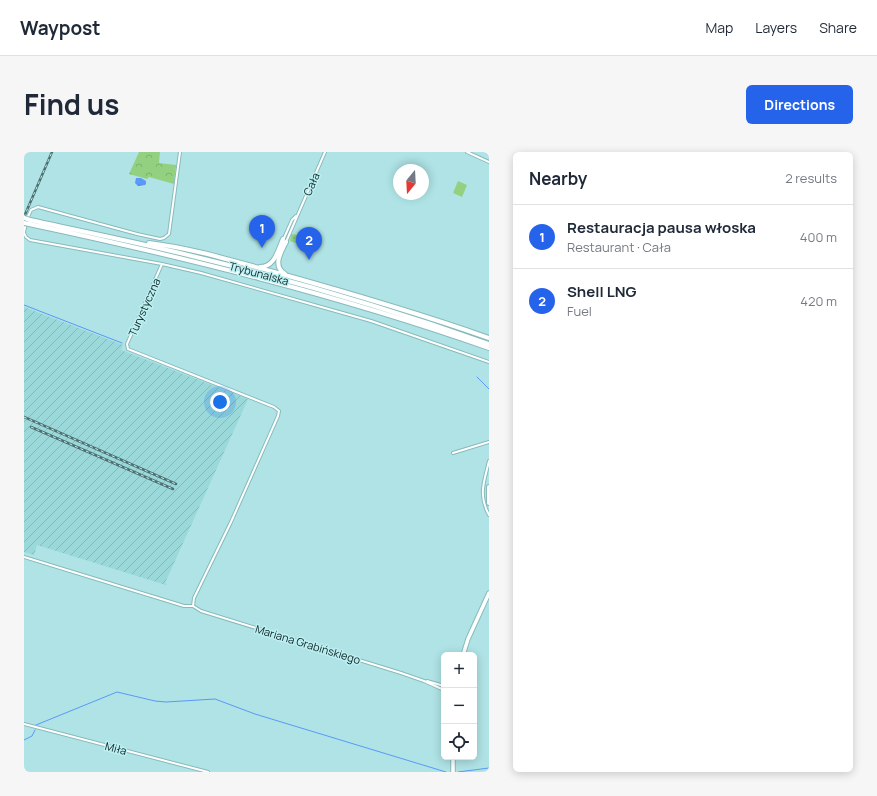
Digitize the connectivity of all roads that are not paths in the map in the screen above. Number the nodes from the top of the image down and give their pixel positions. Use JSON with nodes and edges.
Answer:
{"nodes":[{"id":1,"x":180,"y":152,"type":"edge"},
{"id":2,"x":325,"y":152,"type":"edge"},
{"id":3,"x":467,"y":152,"type":"edge"},
{"id":4,"x":489,"y":162,"type":"edge"},
{"id":5,"x":24,"y":218,"type":"edge"},
{"id":6,"x":28,"y":222,"type":"edge"},
{"id":7,"x":24,"y":232,"type":"edge"},
{"id":8,"x":285,"y":240,"type":"junction"},
{"id":9,"x":129,"y":241,"type":"junction"},
{"id":10,"x":162,"y":264,"type":"junction"},
{"id":11,"x":254,"y":266,"type":"junction"},
{"id":12,"x":289,"y":276,"type":"junction"},
{"id":13,"x":488,"y":338,"type":"edge"},
{"id":14,"x":470,"y":342,"type":"junction"},
{"id":15,"x":489,"y":344,"type":"edge"},
{"id":16,"x":489,"y":348,"type":"edge"},
{"id":17,"x":489,"y":351,"type":"edge"},
{"id":18,"x":489,"y":362,"type":"edge"},
{"id":19,"x":489,"y":442,"type":"edge"},
{"id":20,"x":453,"y":453,"type":"dead end"},
{"id":21,"x":489,"y":461,"type":"edge"},
{"id":22,"x":489,"y":487,"type":"edge"},
{"id":23,"x":489,"y":503,"type":"edge"},
{"id":24,"x":489,"y":516,"type":"edge"},
{"id":25,"x":24,"y":556,"type":"edge"},
{"id":26,"x":489,"y":593,"type":"edge"},
{"id":27,"x":194,"y":606,"type":"junction"},
{"id":28,"x":464,"y":652,"type":"edge"},
{"id":29,"x":424,"y":681,"type":"junction"},
{"id":30,"x":441,"y":685,"type":"edge"},
{"id":31,"x":441,"y":689,"type":"edge"},
{"id":32,"x":24,"y":724,"type":"edge"},
{"id":33,"x":453,"y":760,"type":"edge"},
{"id":34,"x":208,"y":772,"type":"edge"},
{"id":35,"x":453,"y":772,"type":"edge"}],
"edges":[{"from":1,"to":7,"type":"street","name":"Turystyczna"},
{"from":2,"to":8,"type":"street","name":"Cała"},
{"from":3,"to":4,"type":"street"},
{"from":5,"to":6,"type":"highway","name":"Trybunalska","bridge":true},
{"from":6,"to":9,"type":"highway","name":"Trybunalska"},
{"from":6,"to":14,"type":"highway","name":"Trybunalska"},
{"from":7,"to":10,"type":"street","name":"Turystyczna"},
{"from":8,"to":11,"type":"highway"},
{"from":8,"to":12,"type":"highway"},
{"from":9,"to":11,"type":"highway"},
{"from":9,"to":15,"type":"highway","name":"Trybunalska"},
{"from":10,"to":18,"type":"street"},
{"from":10,"to":27,"type":"street","name":"Turystyczna"},
{"from":11,"to":12,"type":"highway"},
{"from":12,"to":13,"type":"highway"},
{"from":14,"to":16,"type":"highway","name":"Trybunalska"},
{"from":14,"to":17,"type":"highway"},
{"from":19,"to":20,"type":"street"},
{"from":21,"to":24,"type":"street"},
{"from":22,"to":23,"type":"highway"},
{"from":25,"to":27,"type":"street","name":"Mariana Grabińskiego"},
{"from":26,"to":28,"type":"main road"},
{"from":27,"to":29,"type":"street","name":"Mariana Grabińskiego"},
{"from":29,"to":30,"type":"street","name":"Mariana Grabińskiego"},
{"from":29,"to":31,"type":"street","name":"Mariana Grabińskiego"},
{"from":32,"to":34,"type":"street","name":"Miła"},
{"from":33,"to":35,"type":"main road"}]}
